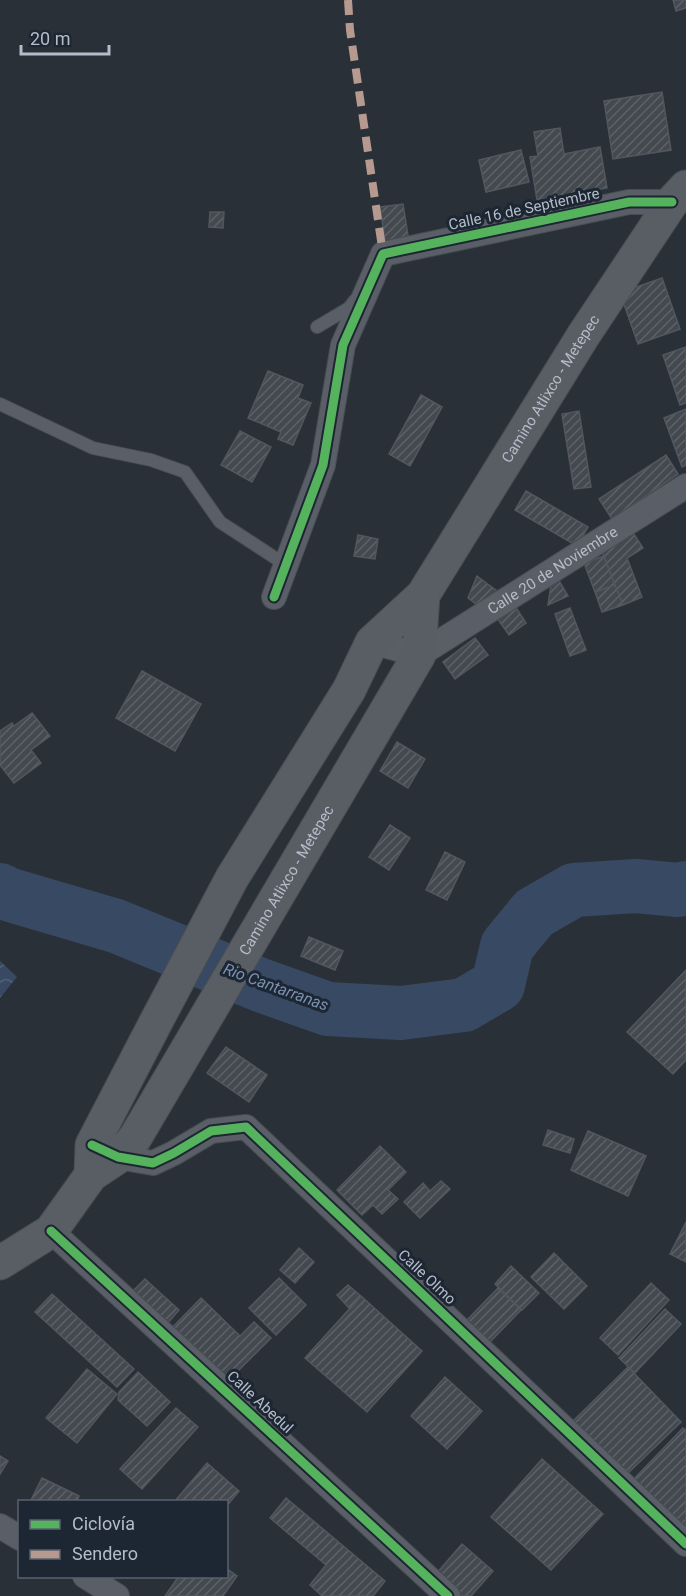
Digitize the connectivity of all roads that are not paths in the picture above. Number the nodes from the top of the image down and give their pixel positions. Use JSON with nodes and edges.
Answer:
{"nodes":[{"id":1,"x":679,"y":194,"type":"edge"},
{"id":2,"x":379,"y":265,"type":"junction"},
{"id":3,"x":317,"y":327,"type":"dead end"},
{"id":4,"x":0,"y":404,"type":"edge"},
{"id":5,"x":686,"y":486,"type":"edge"},
{"id":6,"x":286,"y":565,"type":"junction"},
{"id":7,"x":423,"y":595,"type":"junction"},
{"id":8,"x":274,"y":597,"type":"dead end"},
{"id":9,"x":372,"y":642,"type":"junction"},
{"id":10,"x":419,"y":655,"type":"junction"},
{"id":11,"x":100,"y":1159,"type":"junction"},
{"id":12,"x":51,"y":1231,"type":"junction"},
{"id":13,"x":0,"y":1263,"type":"edge"},
{"id":14,"x":0,"y":1526,"type":"edge"},
{"id":15,"x":18,"y":1537,"type":"edge"},
{"id":16,"x":686,"y":1544,"type":"edge"},
{"id":17,"x":88,"y":1578,"type":"edge"},
{"id":18,"x":117,"y":1596,"type":"edge"},
{"id":19,"x":448,"y":1596,"type":"edge"}],
"edges":[{"from":1,"to":2,"type":"street","name":"Calle 16 de Septiembre"},
{"from":1,"to":7,"type":"main road","name":"Camino Atlixco - Metepec"},
{"from":2,"to":3,"type":"lane"},
{"from":2,"to":6,"type":"street"},
{"from":4,"to":6,"type":"lane"},
{"from":5,"to":10,"type":"street","name":"Calle 20 de Noviembre"},
{"from":6,"to":8,"type":"street"},
{"from":7,"to":9,"type":"main road","name":"Camino Atlixco - Metepec"},
{"from":7,"to":10,"type":"main road","name":"Camino Atlixco - Metepec"},
{"from":9,"to":10,"type":"street"},
{"from":9,"to":11,"type":"main road","name":"Camino Atlixco - Metepec"},
{"from":10,"to":11,"type":"main road","name":"Camino Atlixco - Metepec"},
{"from":11,"to":12,"type":"main road","name":"Camino Atlixco - Metepec"},
{"from":11,"to":16,"type":"street","name":"Calle Olmo"},
{"from":12,"to":13,"type":"main road","name":"Camino Atlixco - Metepec"},
{"from":12,"to":19,"type":"street","name":"Calle Abedul"},
{"from":14,"to":15,"type":"street"},
{"from":17,"to":18,"type":"street"}]}
